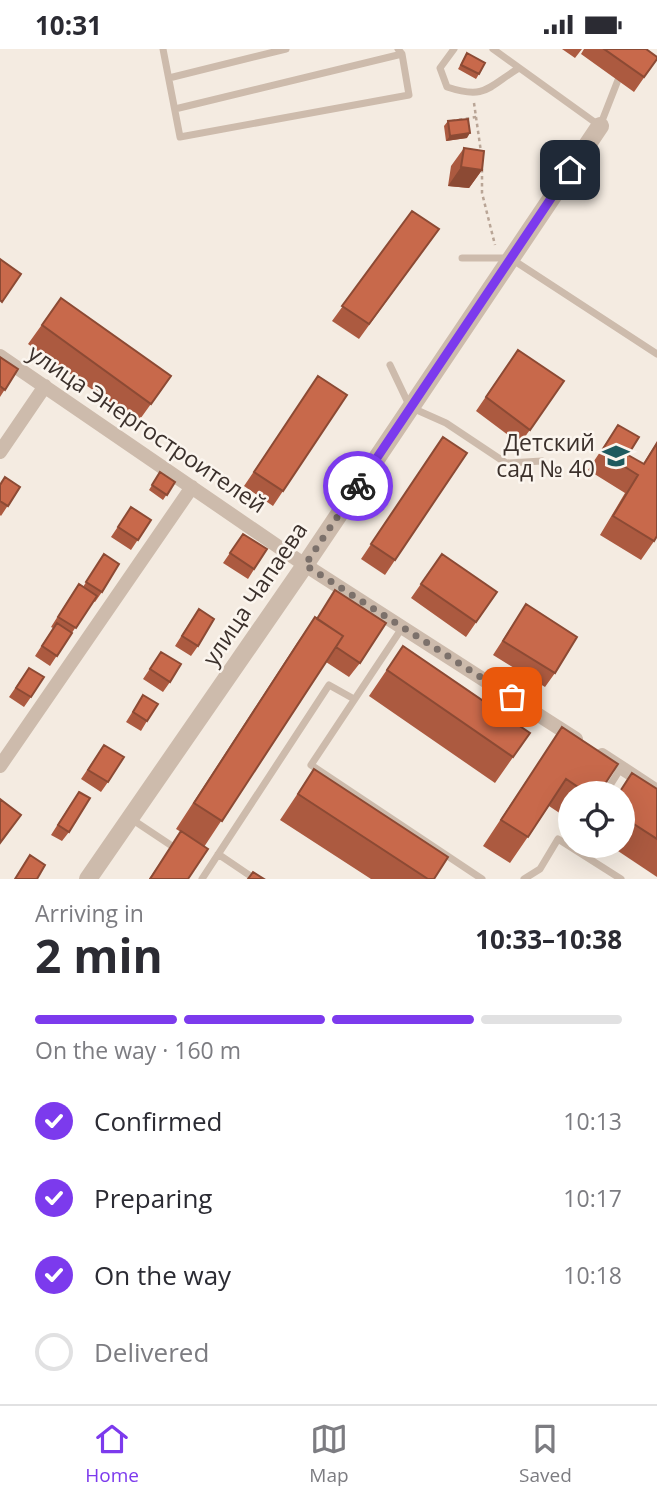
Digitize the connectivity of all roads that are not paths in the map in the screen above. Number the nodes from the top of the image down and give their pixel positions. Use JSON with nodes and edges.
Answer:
{"nodes":[{"id":1,"x":163,"y":49,"type":"edge"},
{"id":2,"x":286,"y":49,"type":"edge"},
{"id":3,"x":454,"y":49,"type":"edge"},
{"id":4,"x":493,"y":49,"type":"edge"},
{"id":5,"x":400,"y":52,"type":"edge"},
{"id":6,"x":519,"y":68,"type":"junction"},
{"id":7,"x":169,"y":78,"type":"junction"},
{"id":8,"x":618,"y":80,"type":"dead end"},
{"id":9,"x":175,"y":109,"type":"junction"},
{"id":10,"x":600,"y":126,"type":"junction"},
{"id":11,"x":462,"y":258,"type":"dead end"},
{"id":12,"x":504,"y":258,"type":"junction"},
{"id":13,"x":657,"y":353,"type":"edge"},
{"id":14,"x":0,"y":356,"type":"edge"},
{"id":15,"x":390,"y":365,"type":"dead end"},
{"id":16,"x":45,"y":386,"type":"junction"},
{"id":17,"x":410,"y":407,"type":"junction"},
{"id":18,"x":0,"y":452,"type":"edge"},
{"id":19,"x":542,"y":461,"type":"dead end"},
{"id":20,"x":192,"y":487,"type":"junction"},
{"id":21,"x":305,"y":565,"type":"junction"},
{"id":22,"x":403,"y":626,"type":"junction"},
{"id":23,"x":354,"y":699,"type":"junction"},
{"id":24,"x":0,"y":766,"type":"edge"},
{"id":25,"x":621,"y":768,"type":"junction"},
{"id":26,"x":613,"y":781,"type":"edge"},
{"id":27,"x":657,"y":791,"type":"edge"},
{"id":28,"x":130,"y":818,"type":"junction"},
{"id":29,"x":558,"y":839,"type":"edge"},
{"id":30,"x":218,"y":854,"type":"junction"},
{"id":31,"x":186,"y":855,"type":"edge"},
{"id":32,"x":589,"y":858,"type":"edge"},
{"id":33,"x":197,"y":862,"type":"edge"},
{"id":34,"x":208,"y":869,"type":"junction"},
{"id":35,"x":88,"y":879,"type":"edge"},
{"id":36,"x":202,"y":879,"type":"edge"},
{"id":37,"x":254,"y":879,"type":"edge"},
{"id":38,"x":482,"y":879,"type":"edge"},
{"id":39,"x":524,"y":879,"type":"edge"},
{"id":40,"x":621,"y":879,"type":"edge"}],
"edges":[{"from":1,"to":7,"type":"lane"},
{"from":2,"to":7,"type":"lane"},
{"from":3,"to":6,"type":"lane"},
{"from":4,"to":6,"type":"lane"},
{"from":5,"to":9,"type":"lane"},
{"from":5,"to":9,"type":"lane"},
{"from":6,"to":10,"type":"lane"},
{"from":7,"to":9,"type":"lane"},
{"from":8,"to":10,"type":"lane"},
{"from":10,"to":12,"type":"street","name":"улица Чапаева"},
{"from":11,"to":12,"type":"lane"},
{"from":12,"to":13,"type":"lane"},
{"from":12,"to":17,"type":"street","name":"улица Чапаева"},
{"from":14,"to":16,"type":"street","name":"улица Энергостроителей"},
{"from":15,"to":17,"type":"lane"},
{"from":16,"to":18,"type":"street"},
{"from":16,"to":20,"type":"street","name":"улица Энергостроителей"},
{"from":17,"to":19,"type":"lane"},
{"from":17,"to":21,"type":"street","name":"улица Чапаева"},
{"from":20,"to":21,"type":"street","name":"улица Энергостроителей"},
{"from":20,"to":24,"type":"street"},
{"from":21,"to":22,"type":"street","name":"улица Энергостроителей"},
{"from":21,"to":28,"type":"street","name":"улица Чапаева"},
{"from":22,"to":23,"type":"lane"},
{"from":22,"to":25,"type":"street","name":"улица Энергостроителей"},
{"from":23,"to":30,"type":"lane"},
{"from":23,"to":38,"type":"lane"},
{"from":25,"to":26,"type":"lane"},
{"from":25,"to":27,"type":"street","name":"улица Энергостроителей"},
{"from":28,"to":31,"type":"lane"},
{"from":28,"to":35,"type":"street","name":"улица Чапаева"},
{"from":29,"to":39,"type":"lane"},
{"from":30,"to":34,"type":"lane"},
{"from":30,"to":37,"type":"lane"},
{"from":32,"to":40,"type":"lane"},
{"from":33,"to":34,"type":"lane"},
{"from":34,"to":36,"type":"lane"}]}
